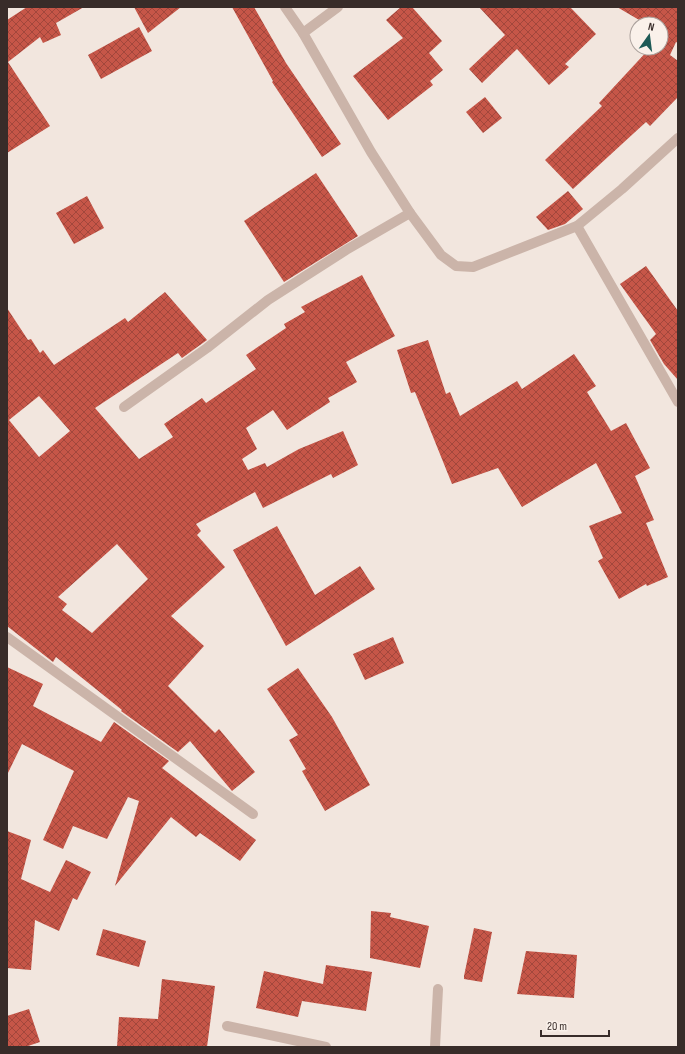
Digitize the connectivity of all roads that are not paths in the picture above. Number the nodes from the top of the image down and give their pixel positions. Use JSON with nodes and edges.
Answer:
{"nodes":[{"id":1,"x":285,"y":7,"type":"edge"},
{"id":2,"x":338,"y":7,"type":"edge"},
{"id":3,"x":303,"y":34,"type":"junction"},
{"id":4,"x":678,"y":138,"type":"edge"},
{"id":5,"x":410,"y":213,"type":"junction"},
{"id":6,"x":577,"y":226,"type":"junction"},
{"id":7,"x":678,"y":402,"type":"edge"},
{"id":8,"x":124,"y":407,"type":"dead end"},
{"id":9,"x":7,"y":637,"type":"edge"},
{"id":10,"x":253,"y":814,"type":"dead end"},
{"id":11,"x":438,"y":989,"type":"dead end"},
{"id":12,"x":227,"y":1026,"type":"dead end"},
{"id":13,"x":326,"y":1047,"type":"edge"},
{"id":14,"x":435,"y":1047,"type":"edge"}],
"edges":[{"from":1,"to":3,"type":"street"},
{"from":2,"to":3,"type":"street"},
{"from":3,"to":5,"type":"street"},
{"from":4,"to":6,"type":"street"},
{"from":5,"to":6,"type":"street"},
{"from":5,"to":8,"type":"street"},
{"from":6,"to":7,"type":"street"},
{"from":9,"to":10,"type":"street"},
{"from":11,"to":14,"type":"street"},
{"from":12,"to":13,"type":"street"}]}
